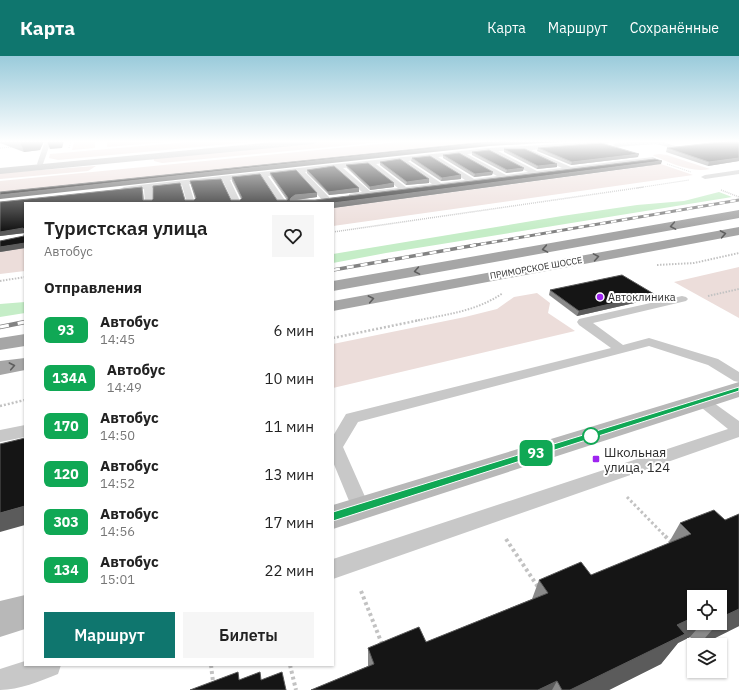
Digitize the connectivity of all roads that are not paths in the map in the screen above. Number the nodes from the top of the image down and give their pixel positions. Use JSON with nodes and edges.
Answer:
{"nodes":[{"id":1,"x":299,"y":170,"type":"edge"},
{"id":2,"x":294,"y":171,"type":"edge"},
{"id":3,"x":342,"y":171,"type":"edge"},
{"id":4,"x":380,"y":171,"type":"edge"},
{"id":5,"x":418,"y":171,"type":"edge"},
{"id":6,"x":455,"y":171,"type":"edge"},
{"id":7,"x":492,"y":171,"type":"edge"},
{"id":8,"x":530,"y":171,"type":"edge"},
{"id":9,"x":551,"y":171,"type":"edge"},
{"id":10,"x":739,"y":172,"type":"edge"},
{"id":11,"x":535,"y":173,"type":"junction"},
{"id":12,"x":263,"y":174,"type":"junction"},
{"id":13,"x":504,"y":177,"type":"junction"},
{"id":14,"x":705,"y":177,"type":"road end"},
{"id":15,"x":225,"y":178,"type":"junction"},
{"id":16,"x":472,"y":181,"type":"junction"},
{"id":17,"x":185,"y":182,"type":"junction"},
{"id":18,"x":439,"y":185,"type":"junction"},
{"id":19,"x":148,"y":186,"type":"junction"},
{"id":20,"x":404,"y":189,"type":"junction"},
{"id":21,"x":117,"y":190,"type":"edge"},
{"id":22,"x":368,"y":194,"type":"junction"},
{"id":23,"x":347,"y":196,"type":"edge"},
{"id":24,"x":326,"y":199,"type":"edge"},
{"id":25,"x":149,"y":202,"type":"edge"},
{"id":26,"x":191,"y":202,"type":"edge"},
{"id":27,"x":237,"y":202,"type":"edge"},
{"id":28,"x":282,"y":202,"type":"edge"},
{"id":29,"x":739,"y":214,"type":"edge"},
{"id":30,"x":739,"y":231,"type":"edge"},
{"id":31,"x":334,"y":286,"type":"edge"},
{"id":32,"x":682,"y":299,"type":"dead end"},
{"id":33,"x":334,"y":306,"type":"edge"},
{"id":34,"x":24,"y":340,"type":"edge"},
{"id":35,"x":0,"y":344,"type":"edge"},
{"id":36,"x":621,"y":349,"type":"junction"},
{"id":37,"x":24,"y":364,"type":"edge"},
{"id":38,"x":0,"y":368,"type":"edge"},
{"id":39,"x":739,"y":378,"type":"edge"},
{"id":40,"x":739,"y":389,"type":"edge"},
{"id":41,"x":702,"y":402,"type":"junction"},
{"id":42,"x":739,"y":430,"type":"edge"},
{"id":43,"x":24,"y":431,"type":"edge"},
{"id":44,"x":0,"y":436,"type":"edge"},
{"id":45,"x":361,"y":508,"type":"junction"},
{"id":46,"x":334,"y":517,"type":"edge"},
{"id":47,"x":334,"y":569,"type":"edge"},
{"id":48,"x":24,"y":612,"type":"edge"},
{"id":49,"x":0,"y":620,"type":"edge"},
{"id":50,"x":46,"y":666,"type":"edge"},
{"id":51,"x":0,"y":682,"type":"edge"}],
"edges":[{"from":1,"to":24,"type":"lane"},
{"from":2,"to":12,"type":"lane"},
{"from":3,"to":22,"type":"lane"},
{"from":4,"to":20,"type":"lane"},
{"from":5,"to":18,"type":"lane"},
{"from":6,"to":16,"type":"lane"},
{"from":7,"to":13,"type":"lane"},
{"from":8,"to":11,"type":"lane"},
{"from":9,"to":11,"type":"lane"},
{"from":10,"to":14,"type":"lane"},
{"from":11,"to":13,"type":"lane"},
{"from":12,"to":15,"type":"lane"},
{"from":12,"to":28,"type":"lane"},
{"from":13,"to":16,"type":"lane"},
{"from":15,"to":17,"type":"lane"},
{"from":15,"to":27,"type":"lane"},
{"from":16,"to":18,"type":"lane"},
{"from":17,"to":19,"type":"lane"},
{"from":17,"to":26,"type":"lane"},
{"from":18,"to":20,"type":"lane"},
{"from":19,"to":21,"type":"lane"},
{"from":19,"to":25,"type":"lane"},
{"from":20,"to":22,"type":"lane"},
{"from":22,"to":23,"type":"lane"},
{"from":29,"to":31,"type":"main road","name":"ПРИМОРСКОЕ ШОССЕ","one_way":true},
{"from":33,"to":30,"type":"main road","name":"ПРИМОРСКОЕ ШОССЕ","one_way":true},
{"from":32,"to":36,"type":"lane"},
{"from":34,"to":35,"type":"main road"},
{"from":36,"to":39,"type":"lane"},
{"from":36,"to":45,"type":"lane"},
{"from":38,"to":37,"type":"main road","one_way":true},
{"from":40,"to":41,"type":"street"},
{"from":41,"to":42,"type":"lane"},
{"from":41,"to":45,"type":"street"},
{"from":42,"to":47,"type":"lane"},
{"from":43,"to":44,"type":"lane"},
{"from":45,"to":46,"type":"street"},
{"from":48,"to":49,"type":"street"},
{"from":50,"to":51,"type":"lane"}]}
